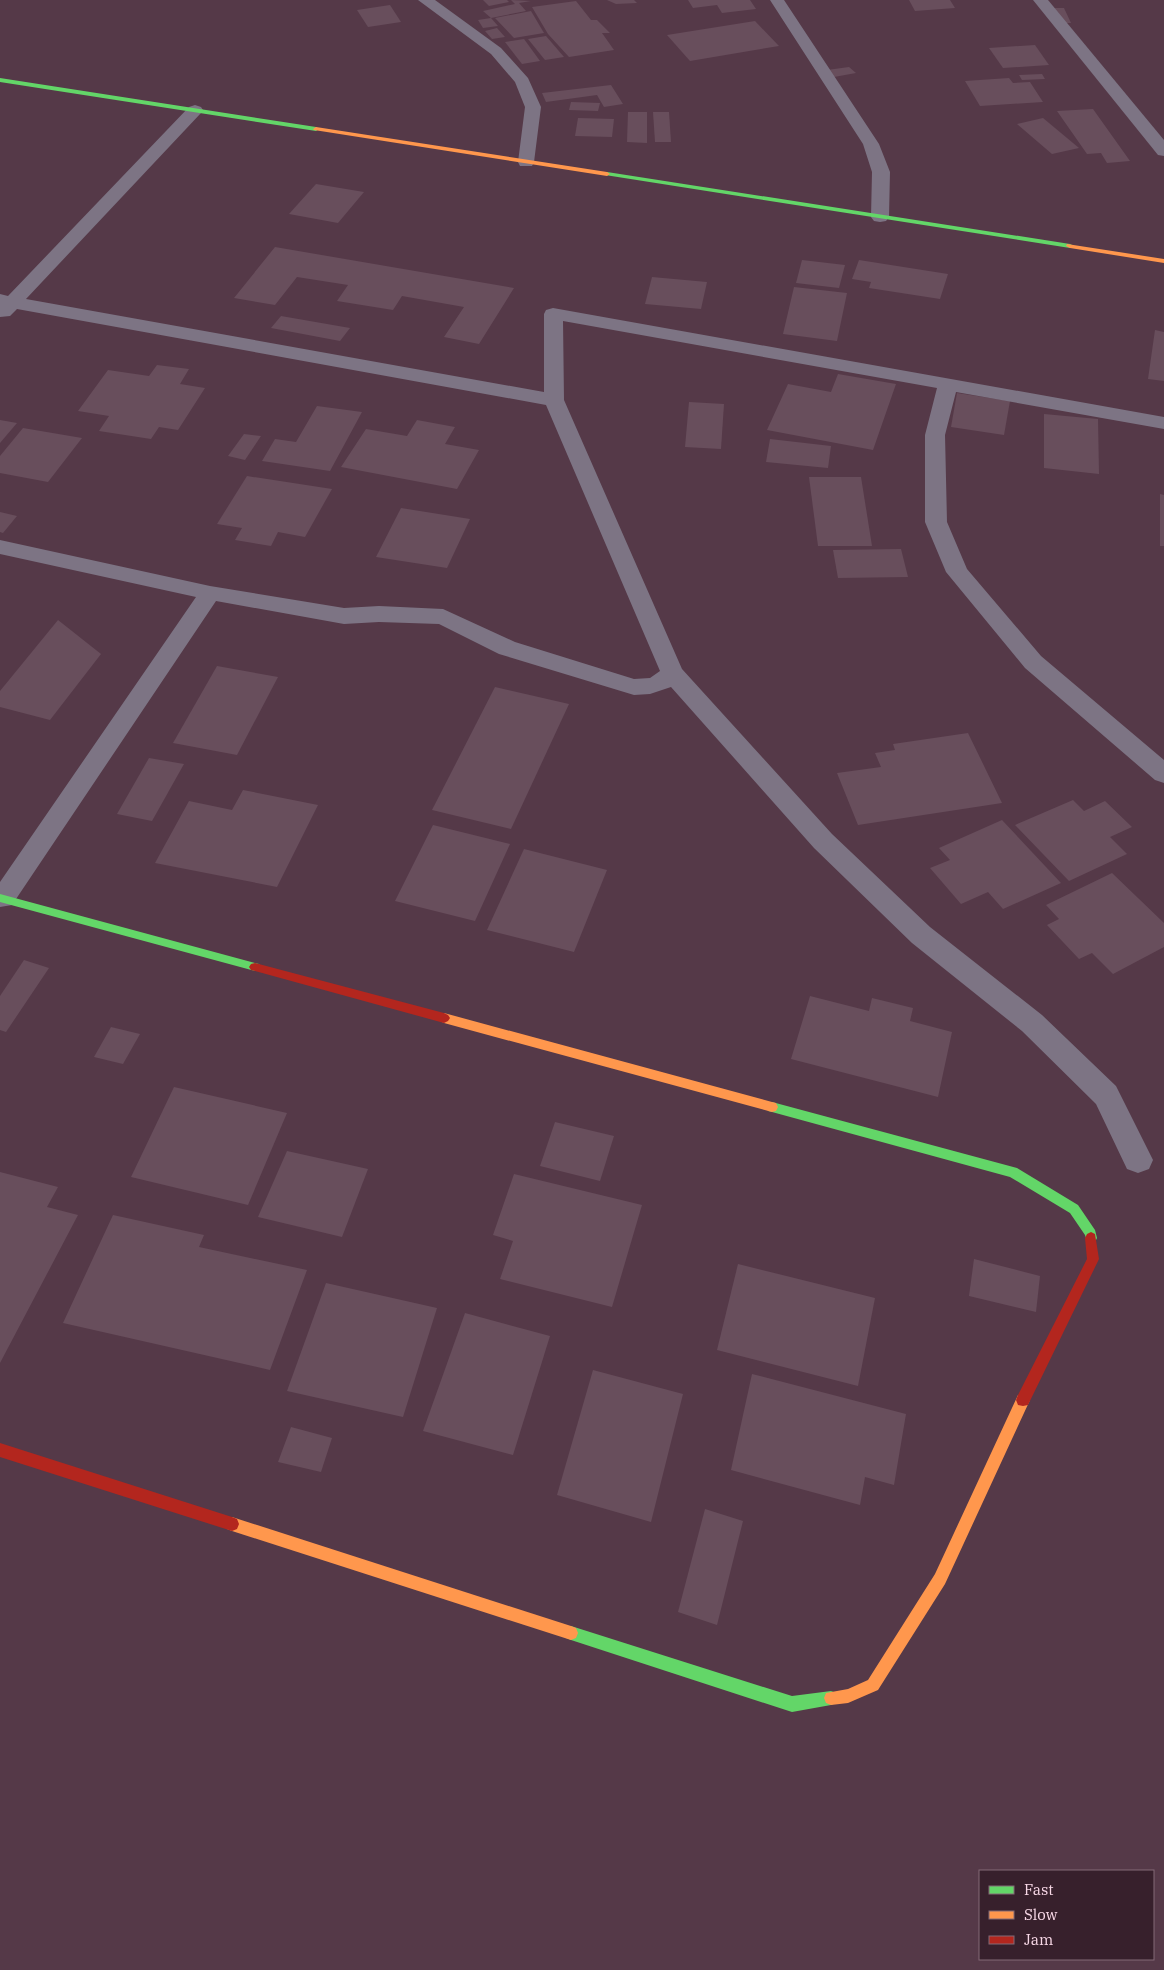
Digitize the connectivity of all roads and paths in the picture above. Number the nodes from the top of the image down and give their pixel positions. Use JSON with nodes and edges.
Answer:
{"nodes":[{"id":1,"x":425,"y":0,"type":"edge"},
{"id":2,"x":777,"y":0,"type":"edge"},
{"id":3,"x":1040,"y":0,"type":"edge"},
{"id":4,"x":0,"y":80,"type":"edge"},
{"id":5,"x":194,"y":110,"type":"junction"},
{"id":6,"x":1164,"y":151,"type":"edge"},
{"id":7,"x":526,"y":162,"type":"junction"},
{"id":8,"x":880,"y":217,"type":"junction"},
{"id":9,"x":1164,"y":261,"type":"edge"},
{"id":10,"x":4,"y":306,"type":"edge"},
{"id":11,"x":948,"y":384,"type":"junction"},
{"id":12,"x":554,"y":400,"type":"junction"},
{"id":13,"x":1164,"y":422,"type":"edge"},
{"id":14,"x":0,"y":547,"type":"edge"},
{"id":15,"x":210,"y":593,"type":"junction"},
{"id":16,"x":672,"y":673,"type":"junction"},
{"id":17,"x":1164,"y":774,"type":"edge"},
{"id":18,"x":1,"y":898,"type":"edge"},
{"id":19,"x":1138,"y":1160,"type":"dead end"},
{"id":20,"x":0,"y":1450,"type":"edge"}],
"edges":[{"from":1,"to":7,"type":"street"},
{"from":2,"to":8,"type":"street"},
{"from":3,"to":6,"type":"street"},
{"from":4,"to":5,"type":"street"},
{"from":5,"to":7,"type":"street"},
{"from":5,"to":10,"type":"street"},
{"from":7,"to":8,"type":"street"},
{"from":8,"to":9,"type":"street"},
{"from":10,"to":12,"type":"street"},
{"from":11,"to":12,"type":"street"},
{"from":11,"to":13,"type":"street"},
{"from":11,"to":17,"type":"street"},
{"from":12,"to":16,"type":"street"},
{"from":14,"to":15,"type":"street"},
{"from":15,"to":16,"type":"street"},
{"from":15,"to":18,"type":"street"},
{"from":16,"to":19,"type":"street"},
{"from":18,"to":20,"type":"street"}]}
